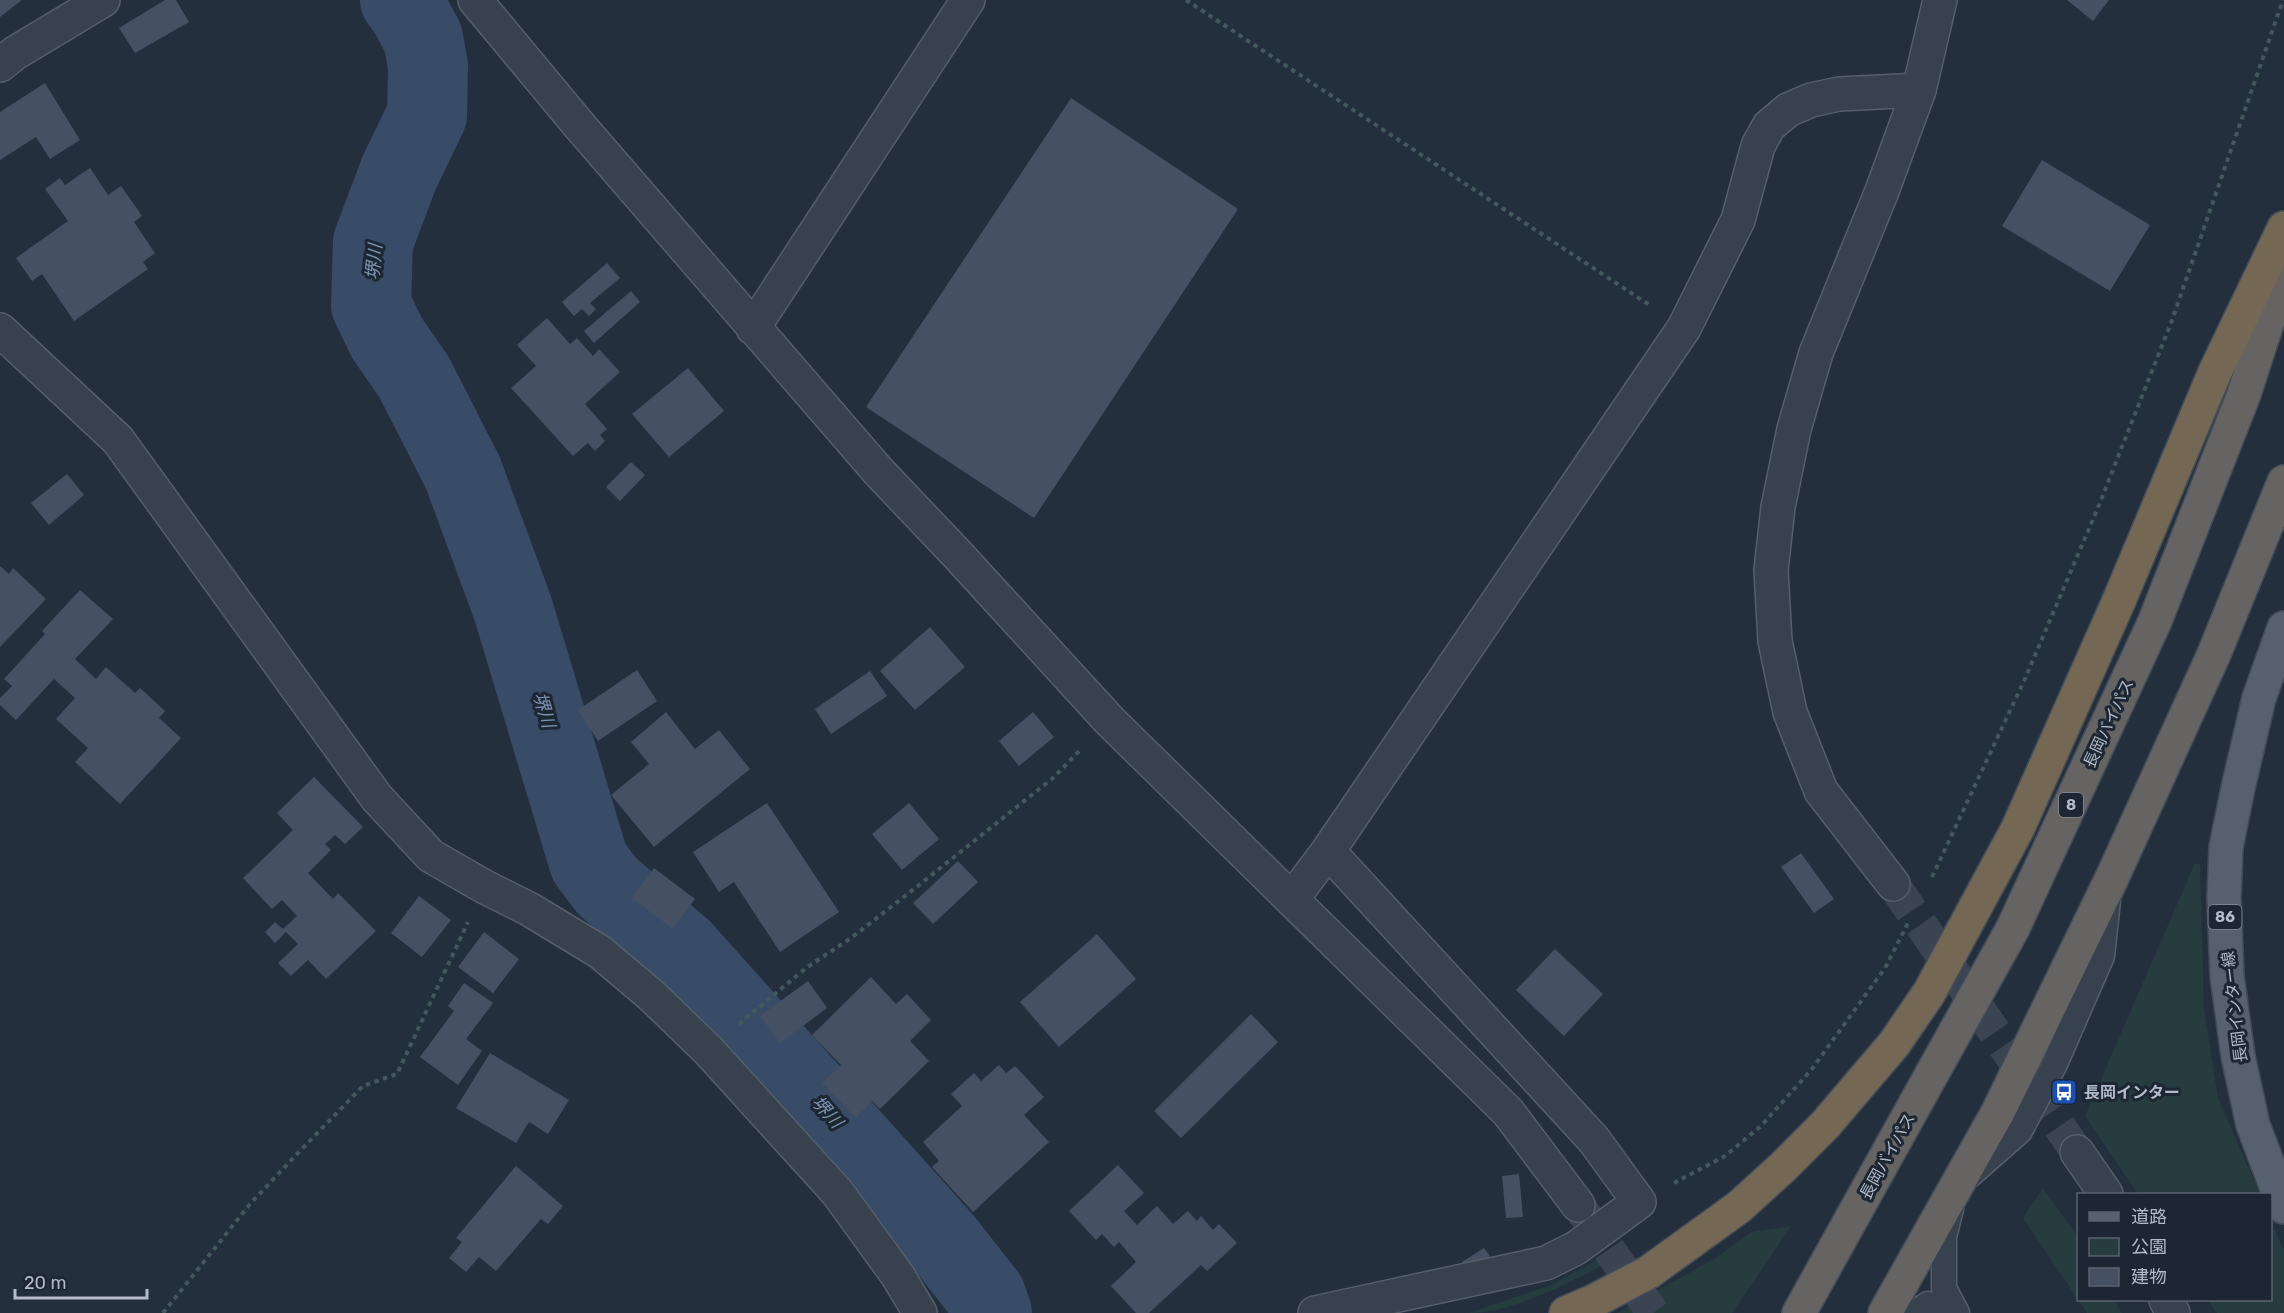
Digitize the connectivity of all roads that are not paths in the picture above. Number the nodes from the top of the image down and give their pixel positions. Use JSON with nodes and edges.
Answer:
{"nodes":[{"id":1,"x":103,"y":0,"type":"edge"},
{"id":2,"x":475,"y":0,"type":"edge"},
{"id":3,"x":968,"y":0,"type":"edge"},
{"id":4,"x":1940,"y":0,"type":"edge"},
{"id":5,"x":0,"y":65,"type":"edge"},
{"id":6,"x":1919,"y":90,"type":"junction"},
{"id":7,"x":2284,"y":228,"type":"edge"},
{"id":8,"x":2284,"y":271,"type":"edge"},
{"id":9,"x":753,"y":328,"type":"junction"},
{"id":10,"x":0,"y":330,"type":"edge"},
{"id":11,"x":2284,"y":482,"type":"edge"},
{"id":12,"x":2284,"y":628,"type":"edge"},
{"id":13,"x":1328,"y":851,"type":"junction"},
{"id":14,"x":1893,"y":884,"type":"tunnel mouth"},
{"id":15,"x":1292,"y":899,"type":"junction"},
{"id":16,"x":2077,"y":1152,"type":"tunnel mouth"},
{"id":17,"x":1958,"y":1185,"type":"junction"},
{"id":18,"x":2105,"y":1193,"type":"edge"},
{"id":19,"x":1578,"y":1205,"type":"tunnel mouth"},
{"id":20,"x":2284,"y":1207,"type":"edge"},
{"id":21,"x":920,"y":1313,"type":"edge"},
{"id":22,"x":1315,"y":1313,"type":"edge"},
{"id":23,"x":1566,"y":1313,"type":"edge"},
{"id":24,"x":1799,"y":1313,"type":"edge"},
{"id":25,"x":1885,"y":1313,"type":"edge"},
{"id":26,"x":1914,"y":1313,"type":"edge"},
{"id":27,"x":1948,"y":1313,"type":"edge"},
{"id":28,"x":1957,"y":1313,"type":"edge"}],
"edges":[{"from":1,"to":5,"type":"street"},
{"from":2,"to":9,"type":"street"},
{"from":3,"to":9,"type":"street"},
{"from":4,"to":6,"type":"street"},
{"from":6,"to":13,"type":"street"},
{"from":6,"to":14,"type":"street"},
{"from":7,"to":23,"type":"highway"},
{"from":8,"to":24,"type":"highway","name":"長岡バイパス","number":"8"},
{"from":9,"to":15,"type":"street"},
{"from":10,"to":21,"type":"street"},
{"from":11,"to":17,"type":"highway"},
{"from":12,"to":20,"type":"main road","name":"長岡インター線","number":"86"},
{"from":13,"to":15,"type":"street"},
{"from":13,"to":22,"type":"street"},
{"from":15,"to":19,"type":"street"},
{"from":16,"to":18,"type":"street"},
{"from":17,"to":25,"type":"highway"},
{"from":17,"to":28,"type":"lane"},
{"from":26,"to":27,"type":"lane"}]}
